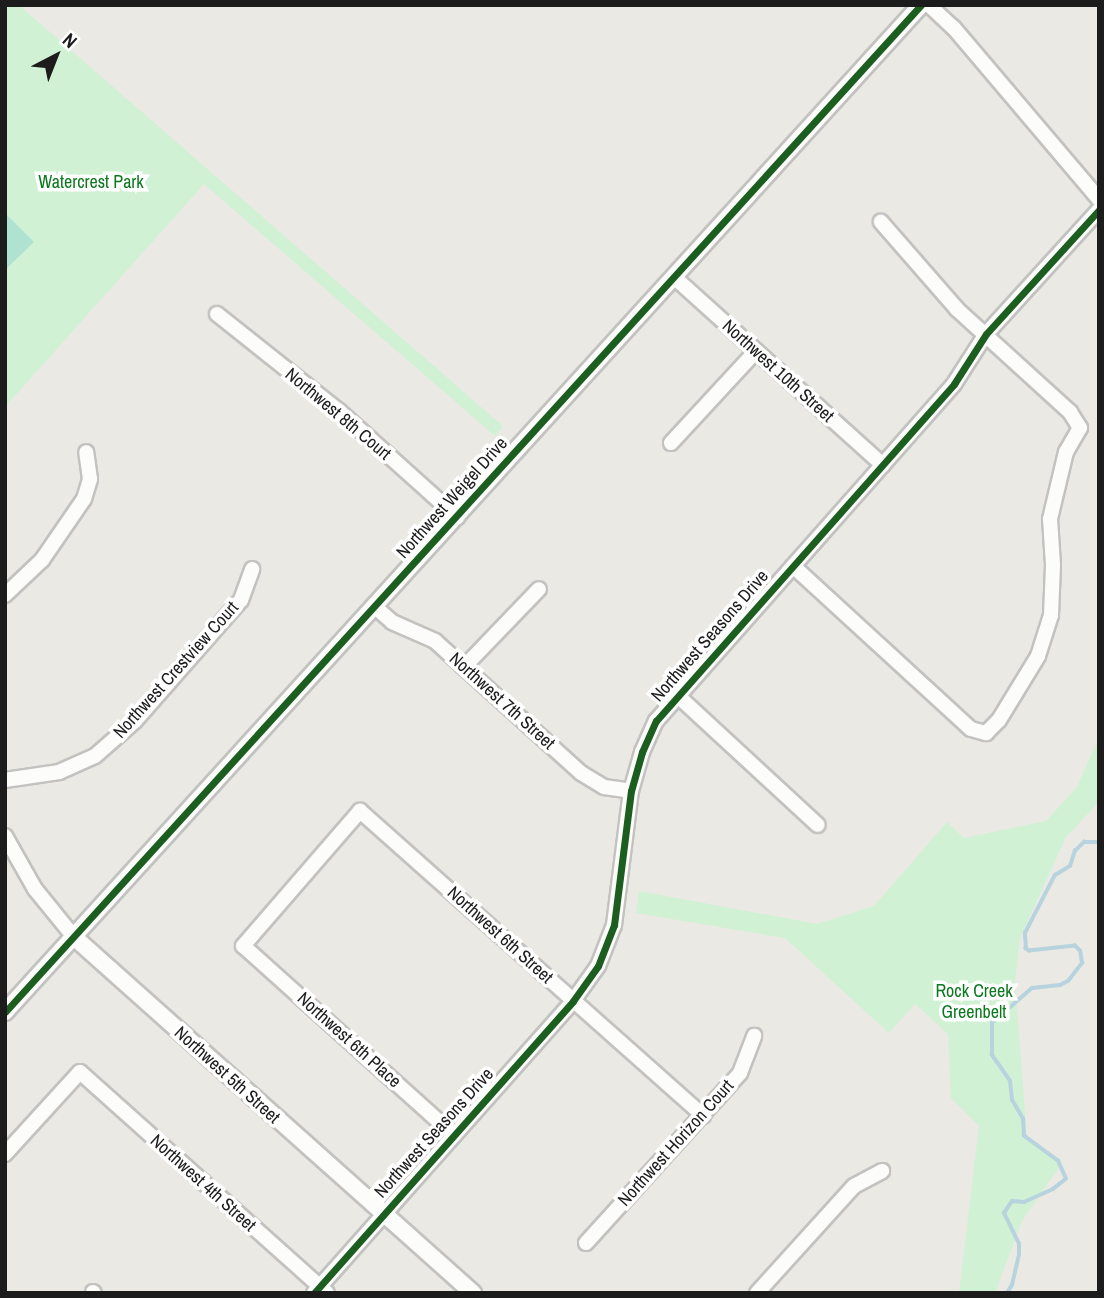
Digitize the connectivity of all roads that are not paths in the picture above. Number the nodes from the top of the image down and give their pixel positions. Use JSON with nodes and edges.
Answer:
{"nodes":[{"id":1,"x":921,"y":5,"type":"edge"},
{"id":2,"x":929,"y":5,"type":"edge"},
{"id":3,"x":1099,"y":199,"type":"edge"},
{"id":4,"x":1099,"y":210,"type":"edge"},
{"id":5,"x":881,"y":222,"type":"dead end"},
{"id":6,"x":674,"y":277,"type":"junction"},
{"id":7,"x":216,"y":314,"type":"dead end"},
{"id":8,"x":986,"y":334,"type":"junction"},
{"id":9,"x":756,"y":351,"type":"junction"},
{"id":10,"x":671,"y":443,"type":"dead end"},
{"id":11,"x":86,"y":452,"type":"dead end"},
{"id":12,"x":883,"y":464,"type":"junction"},
{"id":13,"x":457,"y":517,"type":"junction"},
{"id":14,"x":793,"y":566,"type":"junction"},
{"id":15,"x":252,"y":569,"type":"dead end"},
{"id":16,"x":539,"y":589,"type":"dead end"},
{"id":17,"x":5,"y":595,"type":"edge"},
{"id":18,"x":374,"y":607,"type":"junction"},
{"id":19,"x":464,"y":667,"type":"junction"},
{"id":20,"x":678,"y":696,"type":"junction"},
{"id":21,"x":5,"y":780,"type":"edge"},
{"id":22,"x":631,"y":791,"type":"junction"},
{"id":23,"x":360,"y":811,"type":"joint"},
{"id":24,"x":818,"y":825,"type":"dead end"},
{"id":25,"x":5,"y":836,"type":"edge"},
{"id":26,"x":19,"y":863,"type":"junction"},
{"id":27,"x":5,"y":872,"type":"edge"},
{"id":28,"x":74,"y":937,"type":"junction"},
{"id":29,"x":573,"y":1000,"type":"junction"},
{"id":30,"x":5,"y":1012,"type":"edge"},
{"id":31,"x":754,"y":1036,"type":"dead end"},
{"id":32,"x":702,"y":1115,"type":"junction"},
{"id":33,"x":454,"y":1135,"type":"junction"},
{"id":34,"x":5,"y":1154,"type":"edge"},
{"id":35,"x":882,"y":1171,"type":"dead end"},
{"id":36,"x":383,"y":1214,"type":"junction"},
{"id":37,"x":586,"y":1243,"type":"dead end"},
{"id":38,"x":320,"y":1291,"type":"edge"},
{"id":39,"x":473,"y":1293,"type":"edge"},
{"id":40,"x":757,"y":1293,"type":"edge"}],
"edges":[{"from":1,"to":6,"type":"street","name":"Northwest Weigel Drive"},
{"from":2,"to":3,"type":"street"},
{"from":4,"to":8,"type":"street","name":"Northwest Seasons Drive"},
{"from":5,"to":8,"type":"street"},
{"from":6,"to":9,"type":"street","name":"Northwest 10th Street"},
{"from":6,"to":13,"type":"street","name":"Northwest Weigel Drive"},
{"from":7,"to":13,"type":"street","name":"Northwest 8th Court"},
{"from":8,"to":12,"type":"street","name":"Northwest Seasons Drive"},
{"from":8,"to":14,"type":"street"},
{"from":9,"to":10,"type":"street"},
{"from":9,"to":12,"type":"street","name":"Northwest 10th Street"},
{"from":11,"to":17,"type":"street"},
{"from":12,"to":14,"type":"street","name":"Northwest Seasons Drive"},
{"from":13,"to":18,"type":"street","name":"Northwest Weigel Drive"},
{"from":14,"to":20,"type":"street","name":"Northwest Seasons Drive"},
{"from":15,"to":21,"type":"street","name":"Northwest Crestview Court"},
{"from":16,"to":19,"type":"street"},
{"from":18,"to":19,"type":"street","name":"Northwest 7th Street"},
{"from":18,"to":28,"type":"street","name":"Northwest Weigel Drive"},
{"from":19,"to":22,"type":"street","name":"Northwest 7th Street"},
{"from":20,"to":22,"type":"street","name":"Northwest Seasons Drive"},
{"from":20,"to":24,"type":"street"},
{"from":22,"to":29,"type":"street","name":"Northwest Seasons Drive"},
{"from":23,"to":29,"type":"street","name":"Northwest 6th Street"},
{"from":23,"to":33,"type":"street","name":"Northwest 6th Place"},
{"from":25,"to":26,"type":"street","name":"Northwest 5th Street"},
{"from":26,"to":27,"type":"street"},
{"from":26,"to":28,"type":"street","name":"Northwest 5th Street"},
{"from":28,"to":30,"type":"street","name":"Northwest Weigel Drive"},
{"from":28,"to":36,"type":"street","name":"Northwest 5th Street"},
{"from":29,"to":32,"type":"street","name":"Northwest 6th Street"},
{"from":29,"to":33,"type":"street","name":"Northwest Seasons Drive"},
{"from":31,"to":32,"type":"street","name":"Northwest Horizon Court"},
{"from":32,"to":37,"type":"street","name":"Northwest Horizon Court"},
{"from":33,"to":36,"type":"street","name":"Northwest Seasons Drive"},
{"from":34,"to":38,"type":"street","name":"Northwest 4th Street"},
{"from":35,"to":40,"type":"street"},
{"from":36,"to":38,"type":"street","name":"Northwest Seasons Drive"},
{"from":36,"to":39,"type":"street","name":"Northwest 5th Street"}]}
